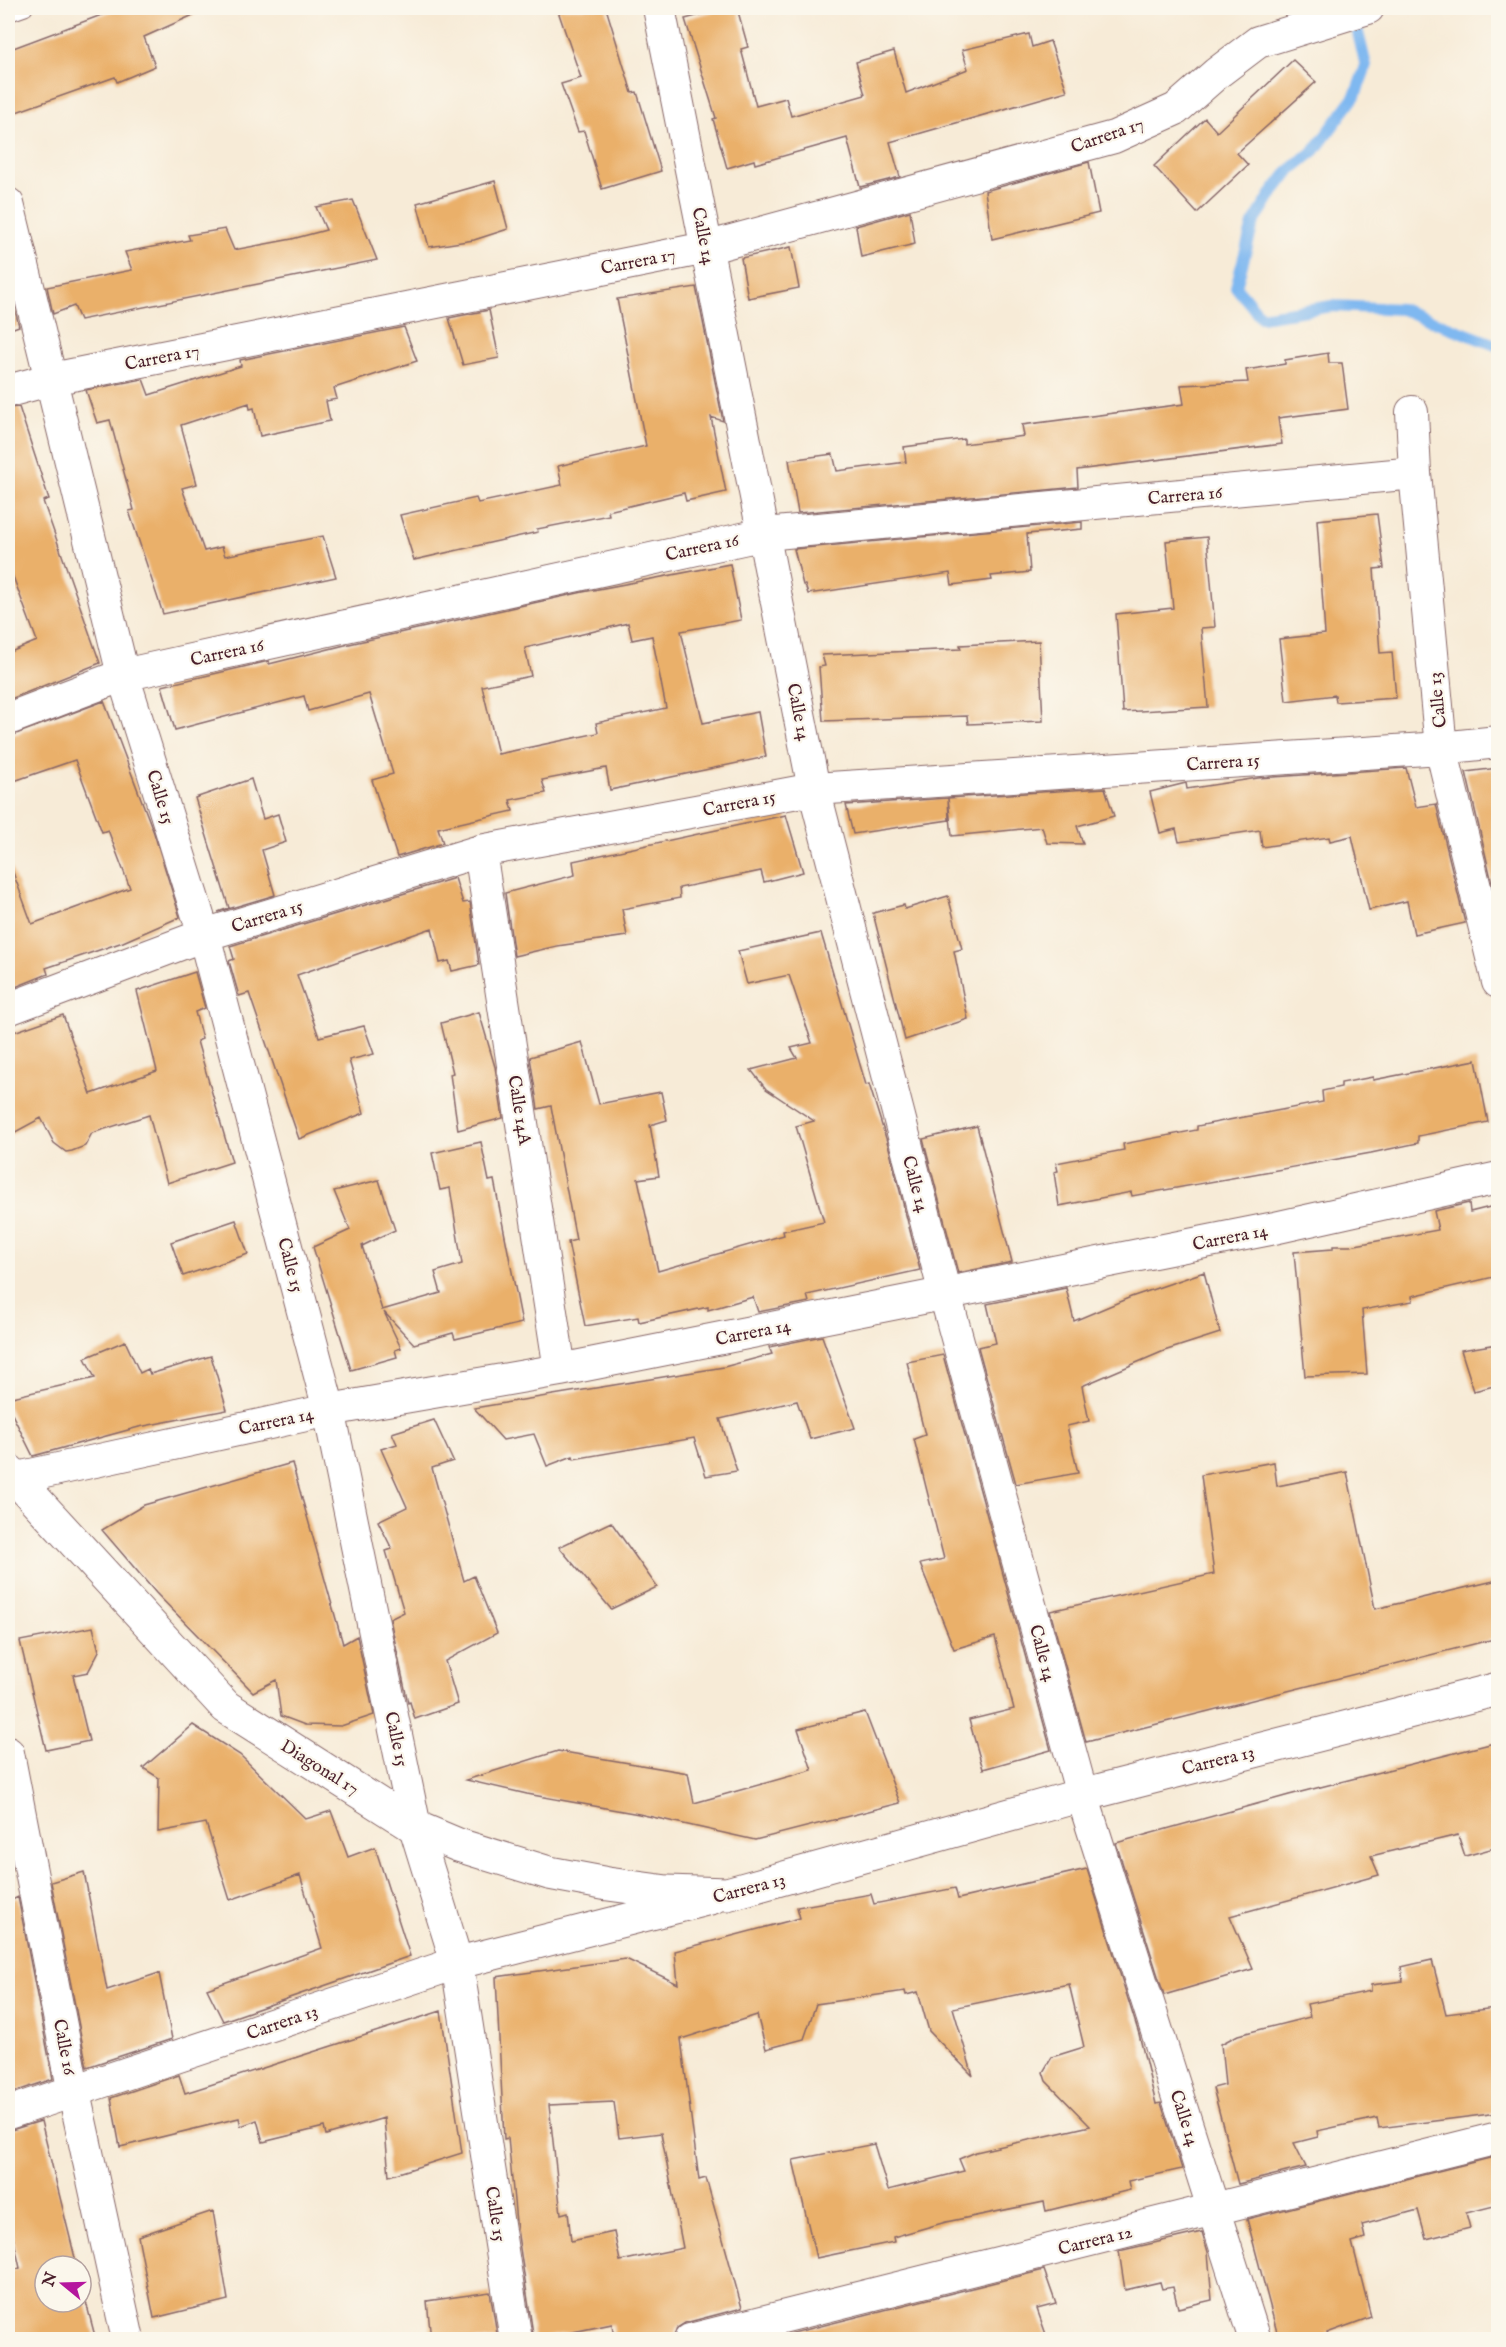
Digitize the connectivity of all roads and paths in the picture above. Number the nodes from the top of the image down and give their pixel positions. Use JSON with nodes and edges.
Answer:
{"nodes":[{"id":1,"x":25,"y":8,"type":"edge"},
{"id":2,"x":659,"y":8,"type":"edge"},
{"id":3,"x":1368,"y":8,"type":"edge"},
{"id":4,"x":8,"y":14,"type":"edge"},
{"id":5,"x":8,"y":204,"type":"edge"},
{"id":6,"x":706,"y":248,"type":"junction"},
{"id":7,"x":52,"y":379,"type":"junction"},
{"id":8,"x":8,"y":391,"type":"edge"},
{"id":9,"x":1412,"y":412,"type":"dead end"},
{"id":10,"x":1415,"y":473,"type":"junction"},
{"id":11,"x":765,"y":534,"type":"junction"},
{"id":12,"x":123,"y":675,"type":"junction"},
{"id":13,"x":8,"y":720,"type":"edge"},
{"id":14,"x":1498,"y":742,"type":"edge"},
{"id":15,"x":1441,"y":748,"type":"junction"},
{"id":16,"x":814,"y":789,"type":"junction"},
{"id":17,"x":480,"y":851,"type":"junction"},
{"id":18,"x":204,"y":935,"type":"junction"},
{"id":19,"x":1498,"y":982,"type":"edge"},
{"id":20,"x":8,"y":1009,"type":"edge"},
{"id":21,"x":1498,"y":1178,"type":"edge"},
{"id":22,"x":945,"y":1294,"type":"junction"},
{"id":23,"x":560,"y":1370,"type":"junction"},
{"id":24,"x":329,"y":1410,"type":"junction"},
{"id":25,"x":10,"y":1476,"type":"edge"},
{"id":26,"x":1498,"y":1689,"type":"edge"},
{"id":27,"x":8,"y":1753,"type":"edge"},
{"id":28,"x":1082,"y":1795,"type":"junction"},
{"id":29,"x":415,"y":1827,"type":"junction"},
{"id":30,"x":727,"y":1894,"type":"junction"},
{"id":31,"x":457,"y":1963,"type":"junction"},
{"id":32,"x":74,"y":2093,"type":"junction"},
{"id":33,"x":8,"y":2113,"type":"edge"},
{"id":34,"x":1498,"y":2138,"type":"edge"},
{"id":35,"x":1215,"y":2210,"type":"junction"},
{"id":36,"x":128,"y":2340,"type":"edge"},
{"id":37,"x":516,"y":2340,"type":"edge"},
{"id":38,"x":690,"y":2340,"type":"edge"},
{"id":39,"x":1255,"y":2340,"type":"edge"}],
"edges":[{"from":1,"to":4,"type":"lane"},
{"from":2,"to":6,"type":"street","name":"Calle 14"},
{"from":3,"to":6,"type":"street","name":"Carrera 17"},
{"from":5,"to":7,"type":"street","name":"Calle 15"},
{"from":6,"to":7,"type":"street","name":"Carrera 17"},
{"from":6,"to":11,"type":"street","name":"Calle 14"},
{"from":7,"to":8,"type":"street","name":"Carrera 17"},
{"from":7,"to":12,"type":"street","name":"Calle 15"},
{"from":9,"to":10,"type":"street","name":"Calle 13"},
{"from":10,"to":11,"type":"street","name":"Carrera 16"},
{"from":10,"to":15,"type":"street","name":"Calle 13"},
{"from":11,"to":12,"type":"street","name":"Carrera 16"},
{"from":11,"to":16,"type":"street","name":"Calle 14"},
{"from":12,"to":13,"type":"street","name":"Carrera 16"},
{"from":12,"to":18,"type":"street","name":"Calle 15"},
{"from":14,"to":15,"type":"street","name":"Carrera 15"},
{"from":15,"to":16,"type":"street","name":"Carrera 15"},
{"from":15,"to":19,"type":"street","name":"Calle 13"},
{"from":16,"to":17,"type":"street","name":"Carrera 15"},
{"from":16,"to":22,"type":"street","name":"Calle 14"},
{"from":17,"to":18,"type":"street","name":"Carrera 15"},
{"from":17,"to":23,"type":"street","name":"Calle 14A"},
{"from":18,"to":20,"type":"street","name":"Carrera 15"},
{"from":18,"to":24,"type":"street","name":"Calle 15"},
{"from":21,"to":22,"type":"street","name":"Carrera 14"},
{"from":22,"to":23,"type":"street","name":"Carrera 14"},
{"from":22,"to":28,"type":"street","name":"Calle 14"},
{"from":23,"to":24,"type":"street","name":"Carrera 14"},
{"from":24,"to":25,"type":"street","name":"Carrera 14"},
{"from":24,"to":29,"type":"street","name":"Calle 15"},
{"from":25,"to":29,"type":"street","name":"Diagonal 17"},
{"from":26,"to":28,"type":"street","name":"Carrera 13"},
{"from":27,"to":32,"type":"street","name":"Calle 16"},
{"from":28,"to":30,"type":"street","name":"Carrera 13"},
{"from":28,"to":35,"type":"street","name":"Calle 14"},
{"from":29,"to":30,"type":"street","name":"Diagonal 17"},
{"from":29,"to":31,"type":"street","name":"Calle 15"},
{"from":30,"to":31,"type":"street","name":"Carrera 13"},
{"from":31,"to":32,"type":"street","name":"Carrera 13"},
{"from":31,"to":37,"type":"street","name":"Calle 15"},
{"from":32,"to":33,"type":"street","name":"Carrera 13"},
{"from":32,"to":36,"type":"street","name":"Calle 16"},
{"from":34,"to":35,"type":"street","name":"Carrera 12"},
{"from":35,"to":38,"type":"street","name":"Carrera 12"},
{"from":35,"to":39,"type":"street","name":"Calle 14"}]}
